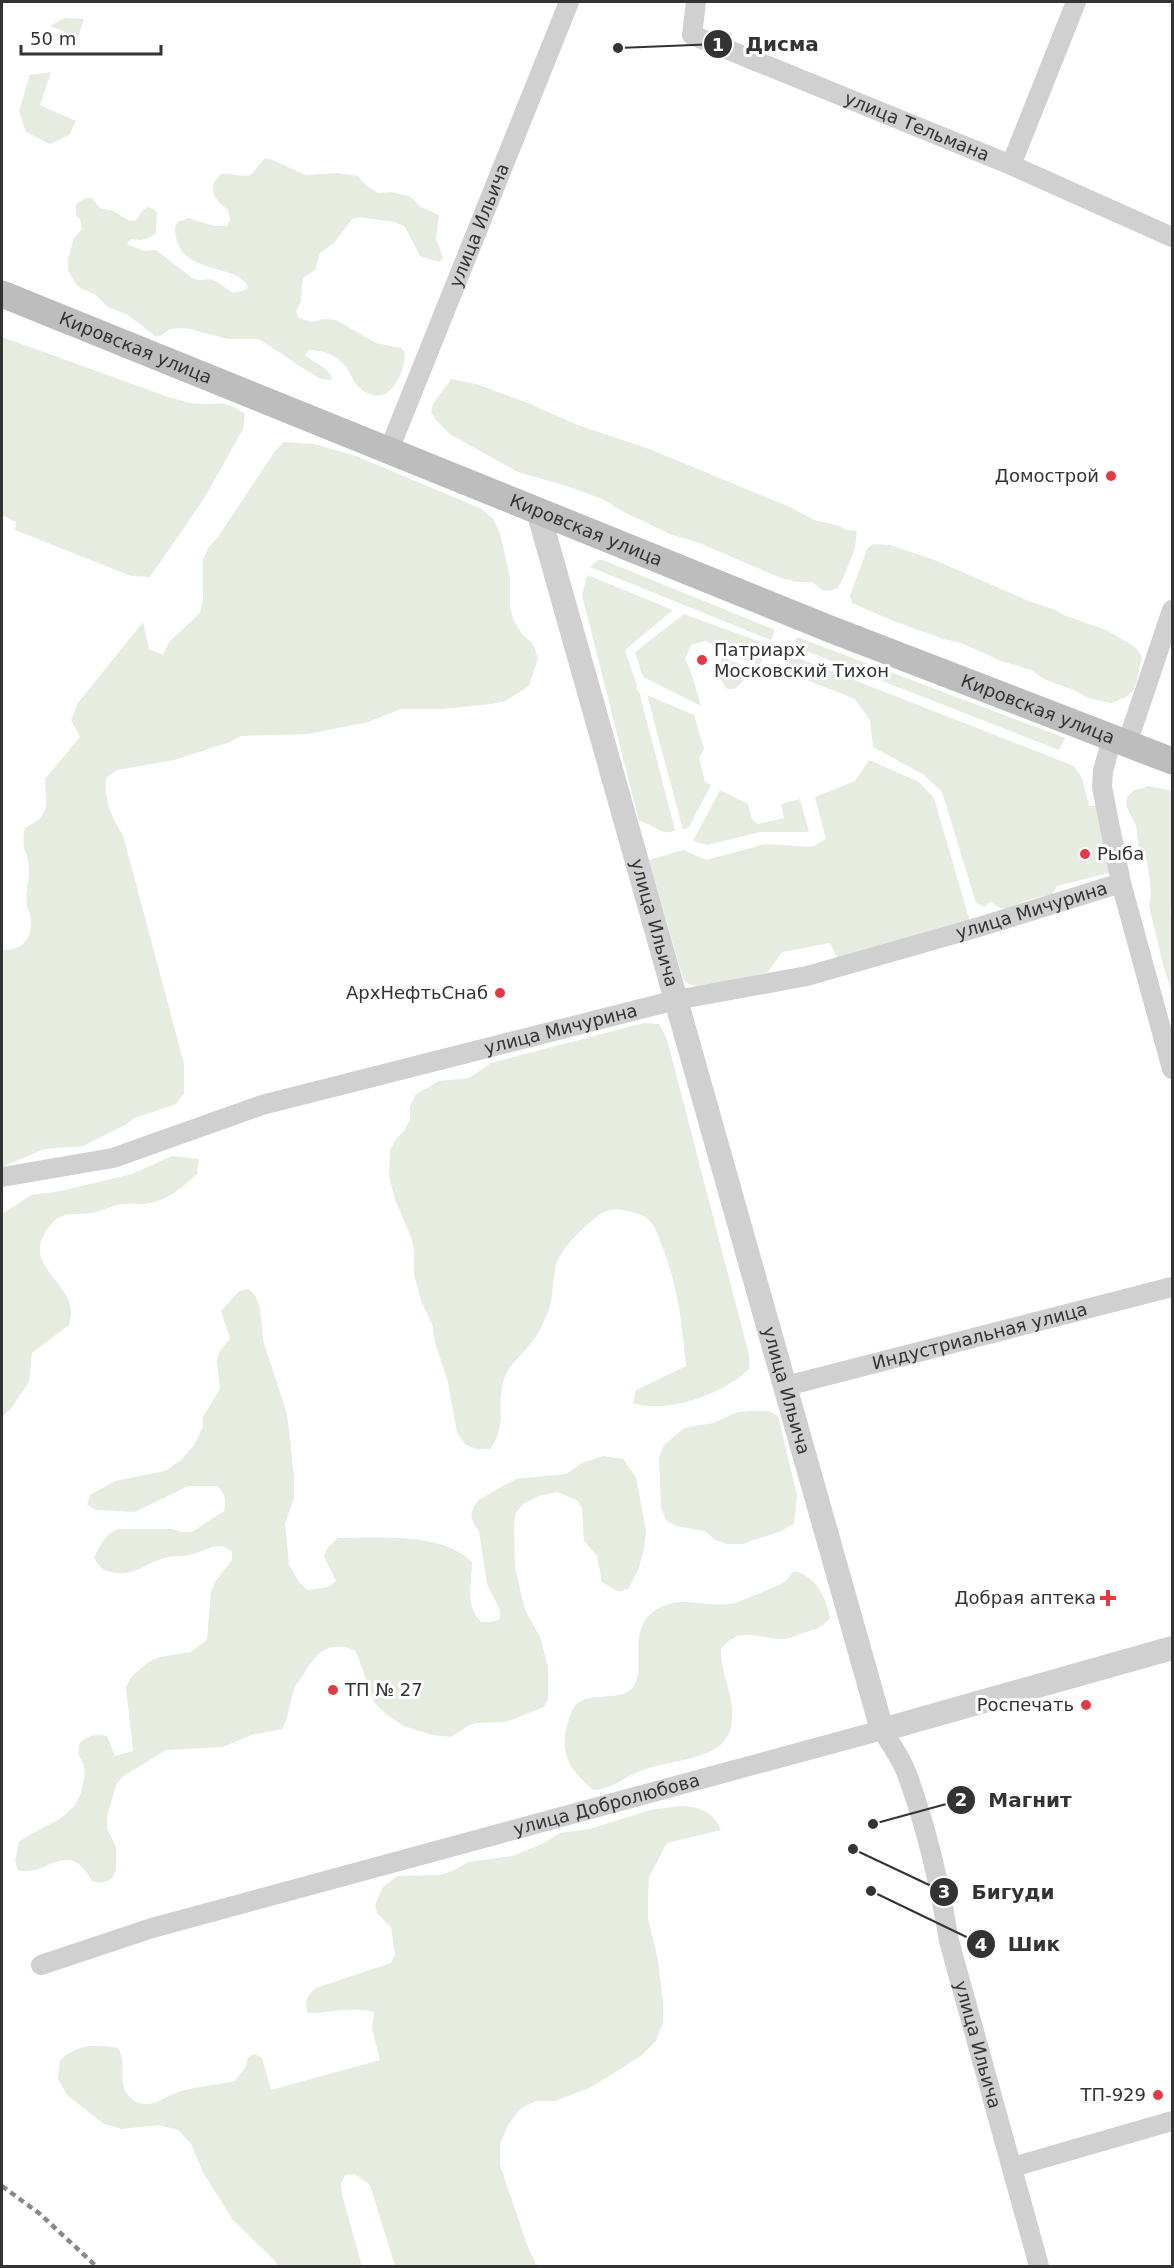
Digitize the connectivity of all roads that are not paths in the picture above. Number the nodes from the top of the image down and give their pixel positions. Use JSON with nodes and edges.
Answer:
{"nodes":[{"id":1,"x":569,"y":2,"type":"edge"},
{"id":2,"x":696,"y":2,"type":"edge"},
{"id":3,"x":1076,"y":2,"type":"edge"},
{"id":4,"x":1011,"y":165,"type":"junction"},
{"id":5,"x":1173,"y":237,"type":"edge"},
{"id":6,"x":2,"y":294,"type":"edge"},
{"id":7,"x":389,"y":450,"type":"junction"},
{"id":8,"x":538,"y":511,"type":"junction"},
{"id":9,"x":1173,"y":610,"type":"edge"},
{"id":10,"x":1120,"y":741,"type":"junction"},
{"id":11,"x":1173,"y":761,"type":"edge"},
{"id":12,"x":1121,"y":883,"type":"junction"},
{"id":13,"x":676,"y":1000,"type":"junction"},
{"id":14,"x":1173,"y":1069,"type":"edge"},
{"id":15,"x":2,"y":1177,"type":"edge"},
{"id":16,"x":1173,"y":1287,"type":"edge"},
{"id":17,"x":786,"y":1386,"type":"junction"},
{"id":18,"x":1173,"y":1648,"type":"edge"},
{"id":19,"x":882,"y":1730,"type":"junction"},
{"id":20,"x":41,"y":1965,"type":"dead end"},
{"id":21,"x":1173,"y":2121,"type":"edge"},
{"id":22,"x":1013,"y":2167,"type":"junction"},
{"id":23,"x":1039,"y":2266,"type":"edge"}],
"edges":[{"from":1,"to":7,"type":"street","name":"улица Ильича"},
{"from":2,"to":4,"type":"street","name":"улица Тельмана"},
{"from":3,"to":4,"type":"street"},
{"from":4,"to":5,"type":"street","name":"улица Тельмана"},
{"from":6,"to":7,"type":"main road","name":"Кировская улица"},
{"from":7,"to":8,"type":"main road","name":"Кировская улица"},
{"from":8,"to":10,"type":"main road","name":"Кировская улица"},
{"from":8,"to":13,"type":"street","name":"улица Ильича"},
{"from":9,"to":10,"type":"street"},
{"from":10,"to":11,"type":"main road","name":"Кировская улица"},
{"from":10,"to":12,"type":"street"},
{"from":12,"to":13,"type":"street","name":"улица Мичурина"},
{"from":12,"to":14,"type":"street"},
{"from":13,"to":15,"type":"street","name":"улица Мичурина"},
{"from":13,"to":17,"type":"street","name":"улица Ильича"},
{"from":16,"to":17,"type":"street","name":"Индустриальная улица"},
{"from":17,"to":19,"type":"street","name":"улица Ильича"},
{"from":18,"to":19,"type":"street","name":"улица Добролюбова"},
{"from":19,"to":20,"type":"street","name":"улица Добролюбова"},
{"from":19,"to":22,"type":"street","name":"улица Ильича"},
{"from":21,"to":22,"type":"street"},
{"from":22,"to":23,"type":"street","name":"улица Ильича"}]}
